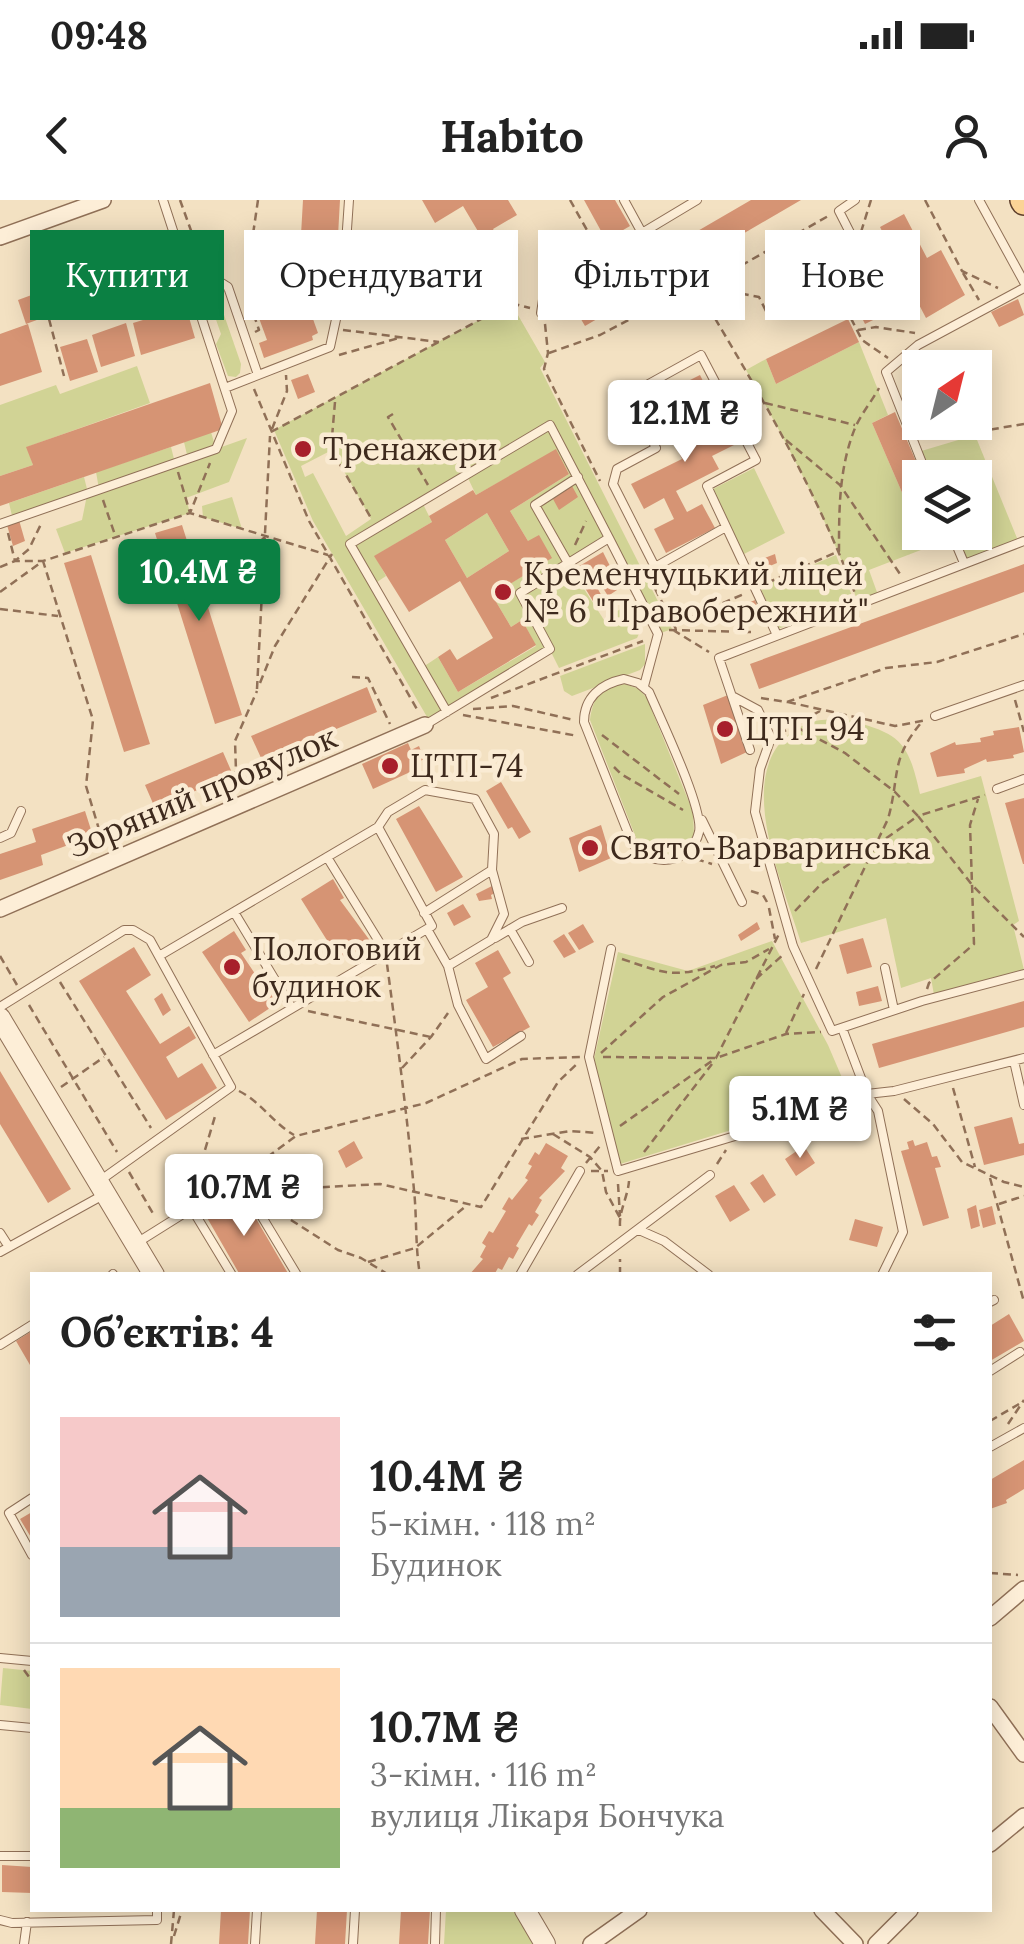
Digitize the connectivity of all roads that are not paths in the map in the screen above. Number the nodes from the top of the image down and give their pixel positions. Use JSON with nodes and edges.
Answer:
{"nodes":[{"id":1,"x":103,"y":200,"type":"edge"},
{"id":2,"x":163,"y":200,"type":"edge"},
{"id":3,"x":349,"y":200,"type":"edge"},
{"id":4,"x":624,"y":200,"type":"edge"},
{"id":5,"x":698,"y":200,"type":"edge"},
{"id":6,"x":855,"y":200,"type":"edge"},
{"id":7,"x":979,"y":200,"type":"edge"},
{"id":8,"x":173,"y":230,"type":"edge"},
{"id":9,"x":640,"y":230,"type":"edge"},
{"id":10,"x":647,"y":230,"type":"edge"},
{"id":11,"x":849,"y":230,"type":"edge"},
{"id":12,"x":0,"y":237,"type":"edge"},
{"id":13,"x":224,"y":284,"type":"edge"},
{"id":14,"x":1024,"y":285,"type":"edge"},
{"id":15,"x":203,"y":320,"type":"edge"},
{"id":16,"x":254,"y":377,"type":"junction"},
{"id":17,"x":225,"y":388,"type":"junction"},
{"id":18,"x":921,"y":460,"type":"edge"},
{"id":19,"x":578,"y":476,"type":"junction"},
{"id":20,"x":2,"y":523,"type":"edge"},
{"id":21,"x":726,"y":528,"type":"junction"},
{"id":22,"x":610,"y":538,"type":"junction"},
{"id":23,"x":1024,"y":540,"type":"edge"},
{"id":24,"x":959,"y":550,"type":"edge"},
{"id":25,"x":964,"y":563,"type":"junction"},
{"id":26,"x":568,"y":564,"type":"junction"},
{"id":27,"x":776,"y":633,"type":"junction"},
{"id":28,"x":1024,"y":685,"type":"edge"},
{"id":29,"x":644,"y":686,"type":"junction"},
{"id":30,"x":731,"y":693,"type":"junction"},
{"id":31,"x":447,"y":712,"type":"junction"},
{"id":32,"x":935,"y":716,"type":"road end"},
{"id":33,"x":425,"y":725,"type":"joint"},
{"id":34,"x":750,"y":750,"type":"dead end"},
{"id":35,"x":1024,"y":779,"type":"edge"},
{"id":36,"x":997,"y":789,"type":"road end"},
{"id":37,"x":22,"y":811,"type":"dead end"},
{"id":38,"x":699,"y":814,"type":"junction"},
{"id":39,"x":378,"y":827,"type":"junction"},
{"id":40,"x":0,"y":838,"type":"edge"},
{"id":41,"x":327,"y":857,"type":"junction"},
{"id":42,"x":492,"y":870,"type":"junction"},
{"id":43,"x":742,"y":902,"type":"dead end"},
{"id":44,"x":562,"y":908,"type":"dead end"},
{"id":45,"x":0,"y":909,"type":"edge"},
{"id":46,"x":234,"y":912,"type":"junction"},
{"id":47,"x":424,"y":913,"type":"junction"},
{"id":48,"x":427,"y":929,"type":"junction"},
{"id":49,"x":510,"y":929,"type":"junction"},
{"id":50,"x":491,"y":940,"type":"junction"},
{"id":51,"x":610,"y":952,"type":"road end"},
{"id":52,"x":386,"y":953,"type":"junction"},
{"id":53,"x":159,"y":956,"type":"junction"},
{"id":54,"x":529,"y":962,"type":"dead end"},
{"id":55,"x":448,"y":966,"type":"junction"},
{"id":56,"x":885,"y":968,"type":"dead end"},
{"id":57,"x":1024,"y":974,"type":"edge"},
{"id":58,"x":0,"y":1006,"type":"edge"},
{"id":59,"x":292,"y":1008,"type":"junction"},
{"id":60,"x":894,"y":1010,"type":"junction"},
{"id":61,"x":0,"y":1018,"type":"edge"},
{"id":62,"x":837,"y":1030,"type":"junction"},
{"id":63,"x":521,"y":1036,"type":"dead end"},
{"id":64,"x":213,"y":1054,"type":"junction"},
{"id":65,"x":1024,"y":1058,"type":"edge"},
{"id":66,"x":1014,"y":1061,"type":"junction"},
{"id":67,"x":868,"y":1094,"type":"junction"},
{"id":68,"x":1024,"y":1105,"type":"edge"},
{"id":69,"x":580,"y":1171,"type":"road end"},
{"id":70,"x":710,"y":1175,"type":"road end"},
{"id":71,"x":102,"y":1188,"type":"junction"},
{"id":72,"x":192,"y":1209,"type":"junction"},
{"id":73,"x":639,"y":1230,"type":"junction"},
{"id":74,"x":0,"y":1233,"type":"edge"},
{"id":75,"x":136,"y":1244,"type":"junction"},
{"id":76,"x":4,"y":1250,"type":"edge"},
{"id":77,"x":152,"y":1272,"type":"edge"},
{"id":78,"x":230,"y":1272,"type":"edge"},
{"id":79,"x":295,"y":1272,"type":"edge"},
{"id":80,"x":522,"y":1272,"type":"edge"},
{"id":81,"x":581,"y":1272,"type":"edge"},
{"id":82,"x":705,"y":1272,"type":"edge"},
{"id":83,"x":883,"y":1272,"type":"edge"},
{"id":84,"x":30,"y":1326,"type":"edge"},
{"id":85,"x":0,"y":1346,"type":"edge"},
{"id":86,"x":1020,"y":1352,"type":"dead end"},
{"id":87,"x":992,"y":1370,"type":"edge"},
{"id":88,"x":1024,"y":1428,"type":"edge"},
{"id":89,"x":992,"y":1446,"type":"edge"},
{"id":90,"x":30,"y":1499,"type":"edge"},
{"id":91,"x":30,"y":1550,"type":"edge"},
{"id":92,"x":1024,"y":1590,"type":"edge"},
{"id":93,"x":992,"y":1616,"type":"edge"},
{"id":94,"x":0,"y":1658,"type":"edge"},
{"id":95,"x":30,"y":1661,"type":"edge"},
{"id":96,"x":992,"y":1710,"type":"edge"},
{"id":97,"x":0,"y":1724,"type":"edge"},
{"id":98,"x":30,"y":1728,"type":"edge"},
{"id":99,"x":1024,"y":1754,"type":"edge"},
{"id":100,"x":1024,"y":1816,"type":"edge"},
{"id":101,"x":992,"y":1842,"type":"edge"},
{"id":102,"x":0,"y":1856,"type":"edge"},
{"id":103,"x":30,"y":1856,"type":"edge"},
{"id":104,"x":44,"y":1912,"type":"edge"},
{"id":105,"x":157,"y":1912,"type":"edge"},
{"id":106,"x":257,"y":1912,"type":"edge"},
{"id":107,"x":355,"y":1912,"type":"edge"},
{"id":108,"x":436,"y":1912,"type":"edge"},
{"id":109,"x":527,"y":1912,"type":"edge"},
{"id":110,"x":636,"y":1912,"type":"edge"},
{"id":111,"x":824,"y":1912,"type":"edge"},
{"id":112,"x":908,"y":1912,"type":"edge"},
{"id":113,"x":0,"y":1920,"type":"edge"},
{"id":114,"x":26,"y":1922,"type":"junction"},
{"id":115,"x":43,"y":1922,"type":"junction"},
{"id":116,"x":24,"y":1944,"type":"edge"},
{"id":117,"x":254,"y":1944,"type":"edge"},
{"id":118,"x":352,"y":1944,"type":"edge"},
{"id":119,"x":435,"y":1944,"type":"edge"},
{"id":120,"x":546,"y":1944,"type":"edge"},
{"id":121,"x":591,"y":1944,"type":"edge"},
{"id":122,"x":855,"y":1944,"type":"edge"},
{"id":123,"x":876,"y":1944,"type":"edge"}],
"edges":[{"from":1,"to":12,"type":"street"},
{"from":2,"to":8,"type":"lane"},
{"from":3,"to":16,"type":"lane"},
{"from":4,"to":9,"type":"lane"},
{"from":5,"to":10,"type":"lane"},
{"from":6,"to":11,"type":"lane"},
{"from":7,"to":14,"type":"lane"},
{"from":13,"to":16,"type":"lane"},
{"from":14,"to":18,"type":"lane"},
{"from":15,"to":17,"type":"lane"},
{"from":16,"to":17,"type":"lane"},
{"from":17,"to":20,"type":"lane"},
{"from":19,"to":22,"type":"lane"},
{"from":19,"to":26,"type":"lane"},
{"from":19,"to":31,"type":"lane"},
{"from":21,"to":21,"type":"lane"},
{"from":21,"to":27,"type":"lane"},
{"from":22,"to":26,"type":"lane"},
{"from":22,"to":29,"type":"lane"},
{"from":23,"to":25,"type":"lane"},
{"from":24,"to":25,"type":"lane"},
{"from":25,"to":27,"type":"lane"},
{"from":26,"to":31,"type":"lane"},
{"from":27,"to":30,"type":"lane"},
{"from":28,"to":32,"type":"lane"},
{"from":29,"to":38,"type":"lane"},
{"from":29,"to":38,"type":"lane"},
{"from":30,"to":34,"type":"lane"},
{"from":30,"to":62,"type":"lane"},
{"from":31,"to":33,"type":"lane"},
{"from":33,"to":45,"type":"street","name":"Зоряний провулок"},
{"from":35,"to":36,"type":"lane"},
{"from":37,"to":40,"type":"lane"},
{"from":38,"to":43,"type":"lane"},
{"from":39,"to":41,"type":"lane"},
{"from":39,"to":42,"type":"lane"},
{"from":39,"to":47,"type":"lane"},
{"from":41,"to":46,"type":"lane"},
{"from":41,"to":52,"type":"lane"},
{"from":42,"to":47,"type":"lane"},
{"from":42,"to":50,"type":"lane"},
{"from":44,"to":49,"type":"lane"},
{"from":46,"to":53,"type":"lane"},
{"from":46,"to":59,"type":"lane"},
{"from":47,"to":48,"type":"lane"},
{"from":48,"to":52,"type":"lane"},
{"from":48,"to":55,"type":"lane"},
{"from":49,"to":50,"type":"lane"},
{"from":49,"to":54,"type":"lane"},
{"from":50,"to":55,"type":"lane"},
{"from":51,"to":67,"type":"lane"},
{"from":52,"to":59,"type":"lane"},
{"from":53,"to":58,"type":"lane"},
{"from":53,"to":64,"type":"lane"},
{"from":55,"to":63,"type":"lane"},
{"from":56,"to":60,"type":"lane"},
{"from":57,"to":60,"type":"lane"},
{"from":59,"to":64,"type":"lane"},
{"from":60,"to":62,"type":"lane"},
{"from":61,"to":71,"type":"street"},
{"from":62,"to":67,"type":"lane"},
{"from":64,"to":71,"type":"lane"},
{"from":65,"to":66,"type":"lane"},
{"from":66,"to":67,"type":"lane"},
{"from":66,"to":68,"type":"lane"},
{"from":67,"to":83,"type":"lane"},
{"from":69,"to":80,"type":"lane"},
{"from":70,"to":73,"type":"lane"},
{"from":71,"to":75,"type":"street"},
{"from":71,"to":76,"type":"lane"},
{"from":72,"to":75,"type":"lane"},
{"from":72,"to":78,"type":"lane"},
{"from":72,"to":79,"type":"lane"},
{"from":73,"to":81,"type":"lane"},
{"from":73,"to":82,"type":"lane"},
{"from":74,"to":76,"type":"lane"},
{"from":75,"to":77,"type":"street"},
{"from":84,"to":85,"type":"lane"},
{"from":86,"to":87,"type":"lane"},
{"from":88,"to":89,"type":"lane"},
{"from":90,"to":91,"type":"lane"},
{"from":92,"to":93,"type":"street"},
{"from":94,"to":95,"type":"lane"},
{"from":96,"to":99,"type":"street"},
{"from":97,"to":98,"type":"lane"},
{"from":100,"to":101,"type":"street"},
{"from":102,"to":103,"type":"lane"},
{"from":104,"to":115,"type":"lane"},
{"from":105,"to":115,"type":"lane"},
{"from":106,"to":117,"type":"lane"},
{"from":107,"to":118,"type":"lane"},
{"from":108,"to":119,"type":"lane"},
{"from":109,"to":120,"type":"street"},
{"from":110,"to":121,"type":"street"},
{"from":111,"to":122,"type":"street"},
{"from":112,"to":123,"type":"street"},
{"from":113,"to":114,"type":"lane"},
{"from":114,"to":115,"type":"lane"},
{"from":114,"to":116,"type":"lane"}]}
